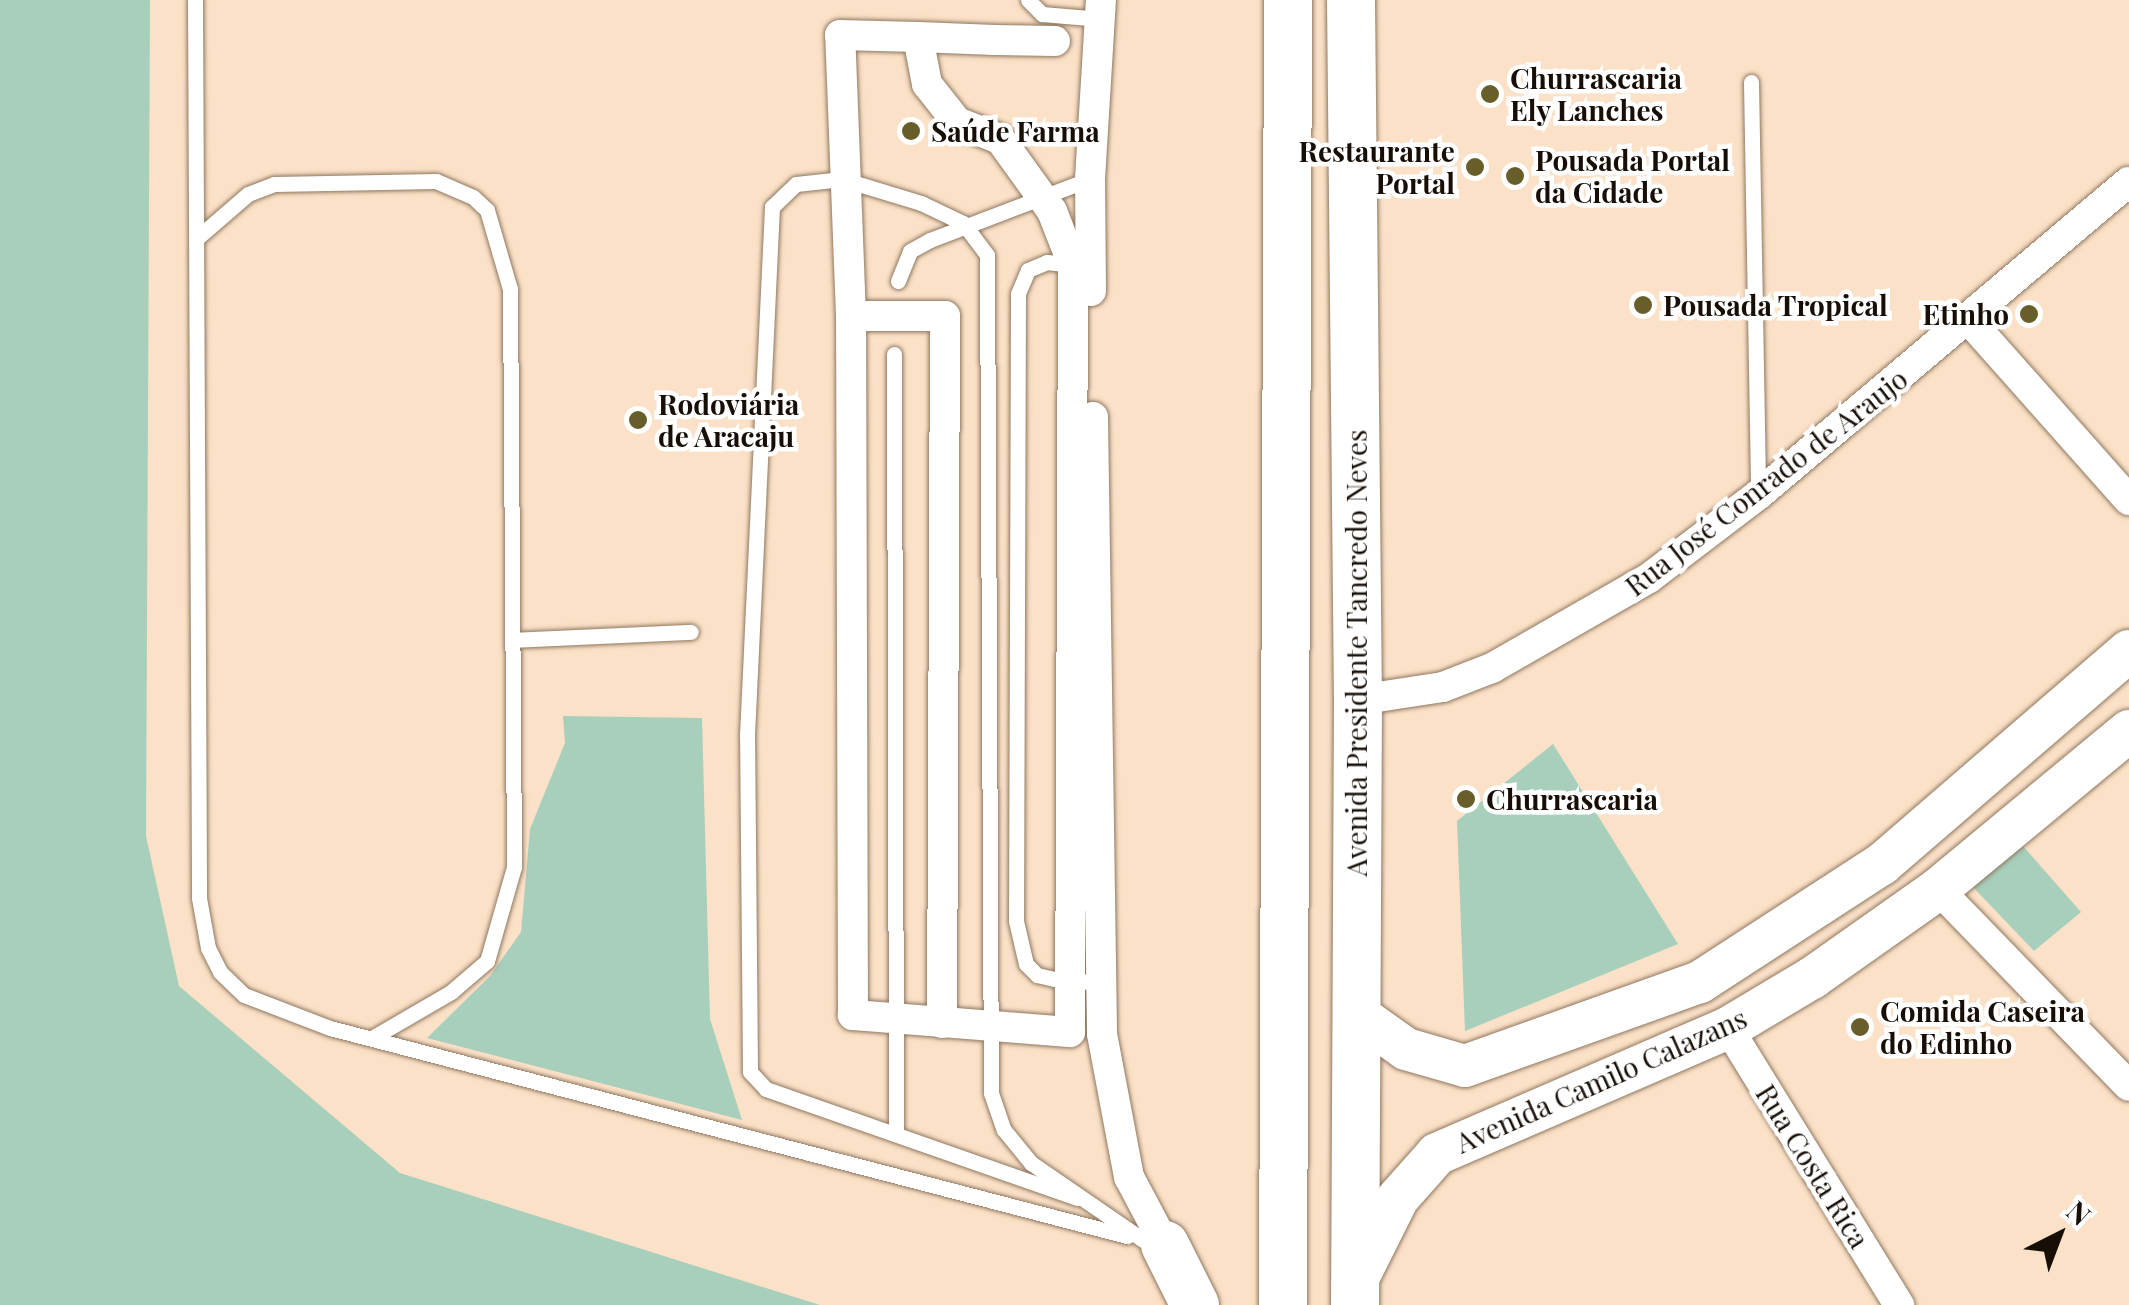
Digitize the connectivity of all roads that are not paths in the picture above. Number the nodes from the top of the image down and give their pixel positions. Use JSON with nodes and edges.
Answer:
{"nodes":[{"id":1,"x":195,"y":0,"type":"edge"},
{"id":2,"x":1028,"y":0,"type":"edge"},
{"id":3,"x":1288,"y":0,"type":"edge"},
{"id":4,"x":1351,"y":0,"type":"edge"},
{"id":5,"x":1101,"y":9,"type":"edge"},
{"id":6,"x":918,"y":38,"type":"junction"},
{"id":7,"x":1055,"y":41,"type":"dead end"},
{"id":8,"x":1751,"y":82,"type":"dead end"},
{"id":9,"x":842,"y":179,"type":"junction"},
{"id":10,"x":1090,"y":179,"type":"junction"},
{"id":11,"x":2129,"y":182,"type":"edge"},
{"id":12,"x":1042,"y":200,"type":"junction"},
{"id":13,"x":964,"y":222,"type":"junction"},
{"id":14,"x":198,"y":238,"type":"junction"},
{"id":15,"x":1082,"y":268,"type":"junction"},
{"id":16,"x":898,"y":281,"type":"dead end"},
{"id":17,"x":851,"y":316,"type":"junction"},
{"id":18,"x":1969,"y":320,"type":"junction"},
{"id":19,"x":894,"y":354,"type":"dead end"},
{"id":20,"x":1758,"y":496,"type":"junction"},
{"id":21,"x":2129,"y":500,"type":"edge"},
{"id":22,"x":690,"y":632,"type":"dead end"},
{"id":23,"x":512,"y":640,"type":"junction"},
{"id":24,"x":2129,"y":651,"type":"edge"},
{"id":25,"x":1358,"y":700,"type":"junction"},
{"id":26,"x":2129,"y":730,"type":"edge"},
{"id":27,"x":1938,"y":889,"type":"junction"},
{"id":28,"x":1086,"y":981,"type":"junction"},
{"id":29,"x":1357,"y":1014,"type":"junction"},
{"id":30,"x":900,"y":1019,"type":"junction"},
{"id":31,"x":942,"y":1023,"type":"junction"},
{"id":32,"x":991,"y":1025,"type":"junction"},
{"id":33,"x":1728,"y":1028,"type":"junction"},
{"id":34,"x":372,"y":1038,"type":"junction"},
{"id":35,"x":2129,"y":1086,"type":"edge"},
{"id":36,"x":896,"y":1132,"type":"junction"},
{"id":37,"x":1077,"y":1198,"type":"junction"},
{"id":38,"x":1154,"y":1242,"type":"junction"},
{"id":39,"x":1355,"y":1295,"type":"edge"},
{"id":40,"x":1195,"y":1305,"type":"edge"},
{"id":41,"x":1283,"y":1305,"type":"edge"},
{"id":42,"x":1899,"y":1305,"type":"edge"}],
"edges":[{"from":1,"to":14,"type":"lane"},
{"from":2,"to":5,"type":"lane"},
{"from":3,"to":41,"type":"main road"},
{"from":4,"to":25,"type":"main road","name":"Avenida Presidente Tancredo Neves"},
{"from":5,"to":10,"type":"street"},
{"from":6,"to":7,"type":"street"},
{"from":6,"to":9,"type":"street"},
{"from":6,"to":12,"type":"street"},
{"from":8,"to":20,"type":"lane"},
{"from":9,"to":13,"type":"lane"},
{"from":9,"to":17,"type":"street"},
{"from":9,"to":36,"type":"lane"},
{"from":10,"to":12,"type":"lane"},
{"from":10,"to":15,"type":"street"},
{"from":11,"to":18,"type":"street","name":"Rua José Conrado de Araujo"},
{"from":12,"to":13,"type":"lane"},
{"from":12,"to":15,"type":"street"},
{"from":13,"to":16,"type":"lane"},
{"from":13,"to":32,"type":"lane"},
{"from":14,"to":23,"type":"lane"},
{"from":14,"to":34,"type":"lane"},
{"from":15,"to":28,"type":"street"},
{"from":15,"to":28,"type":"lane"},
{"from":17,"to":30,"type":"street"},
{"from":17,"to":31,"type":"street"},
{"from":18,"to":20,"type":"street","name":"Rua José Conrado de Araujo"},
{"from":18,"to":21,"type":"street"},
{"from":19,"to":30,"type":"lane"},
{"from":20,"to":25,"type":"street","name":"Rua José Conrado de Araujo"},
{"from":22,"to":23,"type":"lane"},
{"from":23,"to":34,"type":"lane"},
{"from":24,"to":29,"type":"street","name":"Avenida Camilo Calazans"},
{"from":25,"to":29,"type":"main road","name":"Avenida Presidente Tancredo Neves"},
{"from":26,"to":27,"type":"street","name":"Avenida Camilo Calazans"},
{"from":27,"to":33,"type":"street","name":"Avenida Camilo Calazans"},
{"from":27,"to":35,"type":"street"},
{"from":28,"to":32,"type":"street"},
{"from":28,"to":38,"type":"street"},
{"from":29,"to":39,"type":"main road","name":"Avenida Presidente Tancredo Neves"},
{"from":30,"to":31,"type":"street"},
{"from":30,"to":36,"type":"lane"},
{"from":31,"to":32,"type":"street"},
{"from":32,"to":37,"type":"lane"},
{"from":33,"to":39,"type":"street","name":"Avenida Camilo Calazans"},
{"from":33,"to":42,"type":"street","name":"Rua Costa Rica"},
{"from":34,"to":38,"type":"lane"},
{"from":36,"to":37,"type":"lane"},
{"from":37,"to":38,"type":"lane"},
{"from":38,"to":40,"type":"main road"}]}
